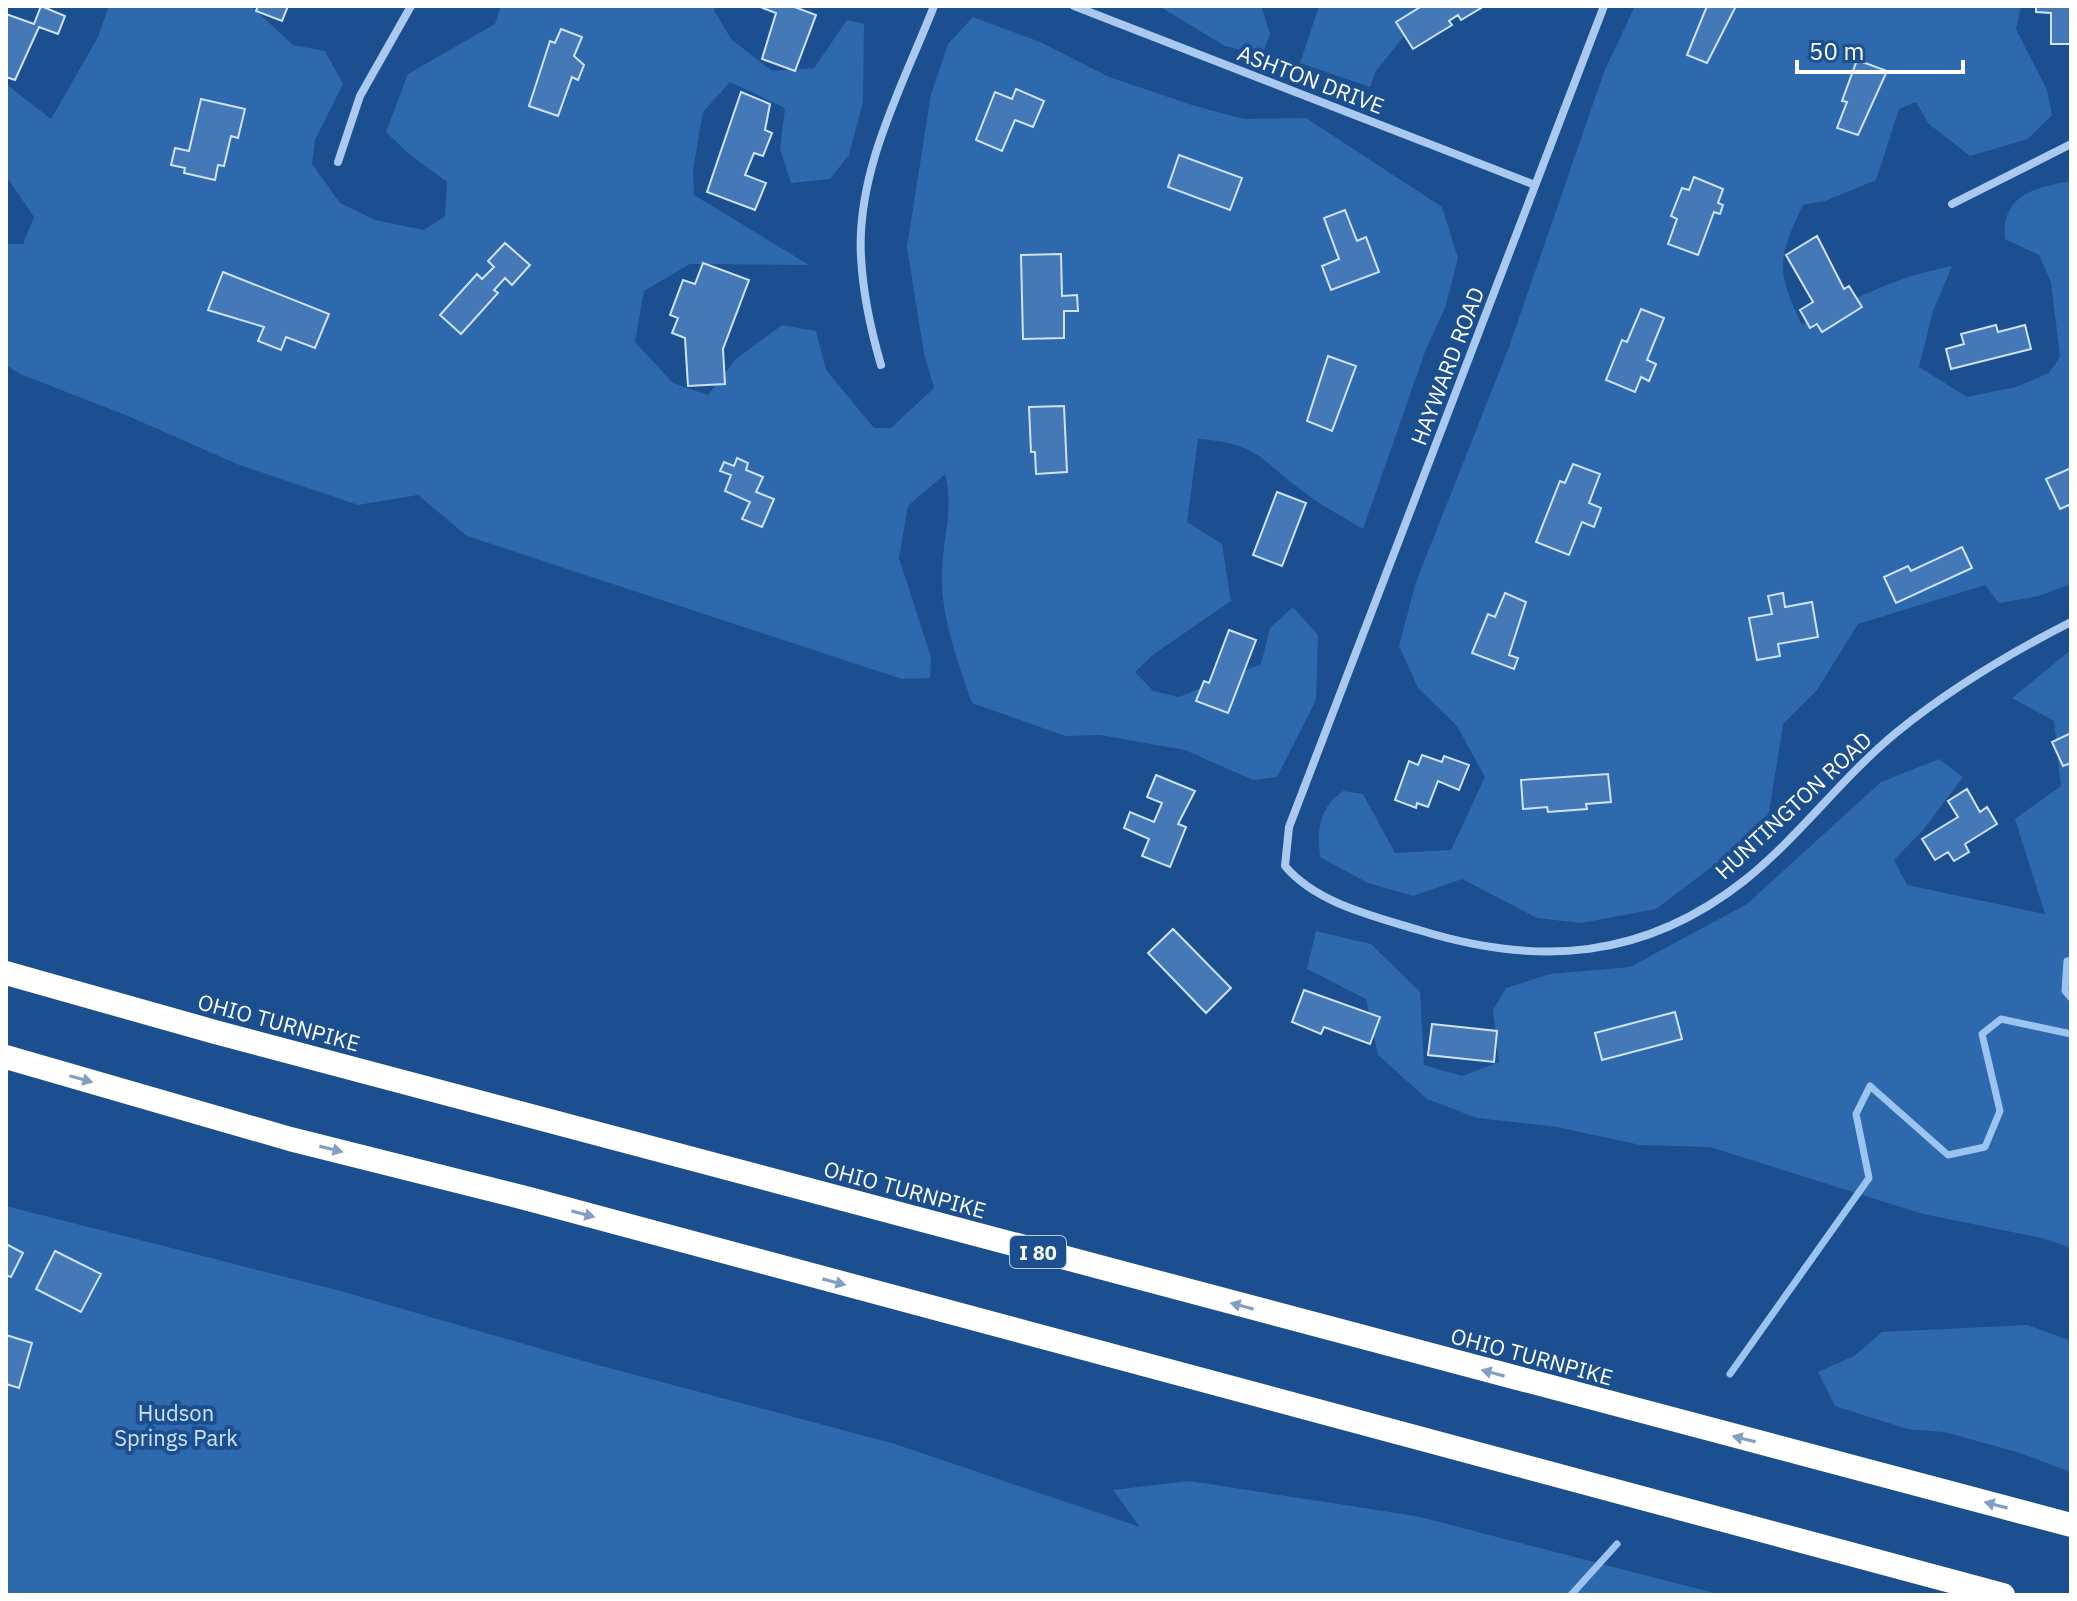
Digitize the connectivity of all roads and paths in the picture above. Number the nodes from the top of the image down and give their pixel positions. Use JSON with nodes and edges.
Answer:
{"nodes":[{"id":1,"x":411,"y":6,"type":"edge"},
{"id":2,"x":934,"y":6,"type":"edge"},
{"id":3,"x":1074,"y":6,"type":"edge"},
{"id":4,"x":1604,"y":6,"type":"edge"},
{"id":5,"x":2071,"y":144,"type":"edge"},
{"id":6,"x":338,"y":162,"type":"dead end"},
{"id":7,"x":1535,"y":185,"type":"junction"},
{"id":8,"x":1952,"y":204,"type":"dead end"},
{"id":9,"x":881,"y":365,"type":"dead end"},
{"id":10,"x":2071,"y":622,"type":"edge"},
{"id":11,"x":1323,"y":739,"type":"joint"},
{"id":12,"x":6,"y":973,"type":"edge"},
{"id":13,"x":6,"y":1057,"type":"edge"},
{"id":14,"x":2071,"y":1525,"type":"edge"},
{"id":15,"x":2003,"y":1595,"type":"edge"}],
"edges":[{"from":1,"to":6,"type":"street"},
{"from":2,"to":9,"type":"street"},
{"from":3,"to":7,"type":"street","name":"ASHTON DRIVE"},
{"from":4,"to":7,"type":"street","name":"HAYWARD ROAD"},
{"from":5,"to":8,"type":"street"},
{"from":7,"to":11,"type":"street","name":"HAYWARD ROAD"},
{"from":10,"to":11,"type":"street","name":"HUNTINGTON ROAD"},
{"from":14,"to":12,"type":"highway","name":"OHIO TURNPIKE","number":"I 80","one_way":true},
{"from":13,"to":15,"type":"highway","one_way":true}]}
